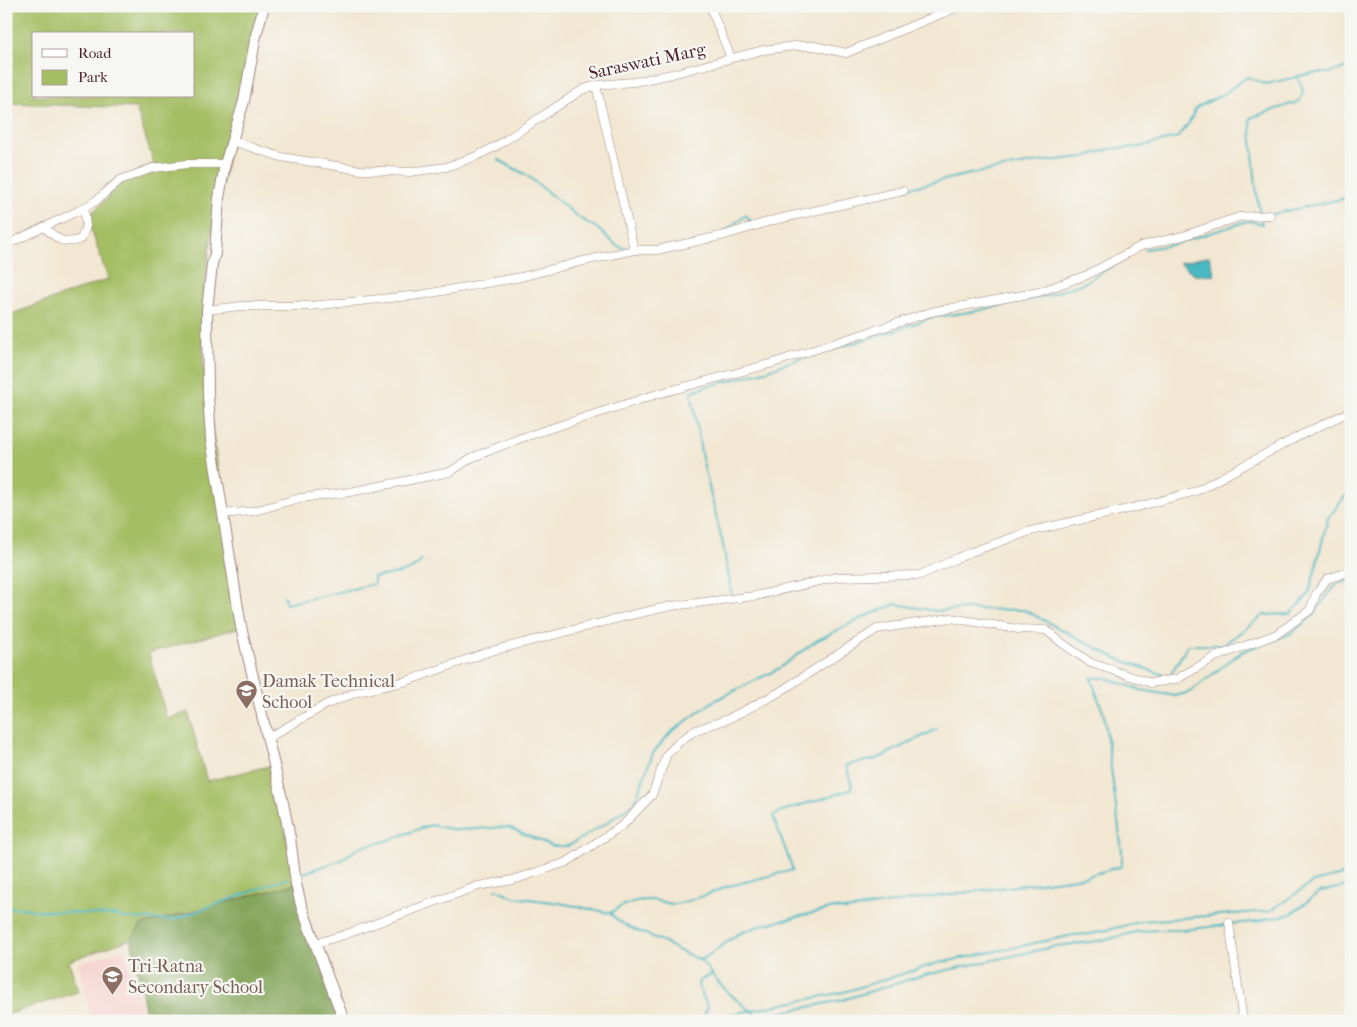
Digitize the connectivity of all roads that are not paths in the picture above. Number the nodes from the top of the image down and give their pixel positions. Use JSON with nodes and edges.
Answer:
{"nodes":[{"id":1,"x":264,"y":6,"type":"edge"},
{"id":2,"x":710,"y":6,"type":"edge"},
{"id":3,"x":960,"y":6,"type":"edge"},
{"id":4,"x":731,"y":58,"type":"junction"},
{"id":5,"x":596,"y":85,"type":"junction"},
{"id":6,"x":232,"y":141,"type":"junction"},
{"id":7,"x":225,"y":164,"type":"junction"},
{"id":8,"x":903,"y":191,"type":"dead end"},
{"id":9,"x":84,"y":208,"type":"junction"},
{"id":10,"x":1270,"y":214,"type":"dead end"},
{"id":11,"x":44,"y":227,"type":"junction"},
{"id":12,"x":6,"y":245,"type":"edge"},
{"id":13,"x":634,"y":250,"type":"junction"},
{"id":14,"x":208,"y":310,"type":"junction"},
{"id":15,"x":1351,"y":411,"type":"edge"},
{"id":16,"x":222,"y":514,"type":"junction"},
{"id":17,"x":1351,"y":571,"type":"edge"},
{"id":18,"x":268,"y":738,"type":"junction"},
{"id":19,"x":1229,"y":922,"type":"dead end"},
{"id":20,"x":316,"y":943,"type":"junction"},
{"id":21,"x":344,"y":1021,"type":"edge"},
{"id":22,"x":1243,"y":1021,"type":"edge"}],
"edges":[{"from":1,"to":6,"type":"street"},
{"from":2,"to":4,"type":"street"},
{"from":3,"to":4,"type":"street","name":"Saraswati Marg"},
{"from":4,"to":5,"type":"street","name":"Saraswati Marg"},
{"from":5,"to":6,"type":"street","name":"Saraswati Marg"},
{"from":5,"to":13,"type":"street"},
{"from":6,"to":7,"type":"street"},
{"from":7,"to":9,"type":"street"},
{"from":7,"to":14,"type":"street"},
{"from":8,"to":13,"type":"street"},
{"from":9,"to":11,"type":"street"},
{"from":9,"to":11,"type":"street"},
{"from":10,"to":16,"type":"street"},
{"from":11,"to":12,"type":"street"},
{"from":13,"to":14,"type":"street"},
{"from":14,"to":16,"type":"street"},
{"from":15,"to":18,"type":"street"},
{"from":16,"to":18,"type":"street"},
{"from":17,"to":20,"type":"street"},
{"from":18,"to":20,"type":"street"},
{"from":19,"to":22,"type":"street"},
{"from":20,"to":21,"type":"street"}]}
